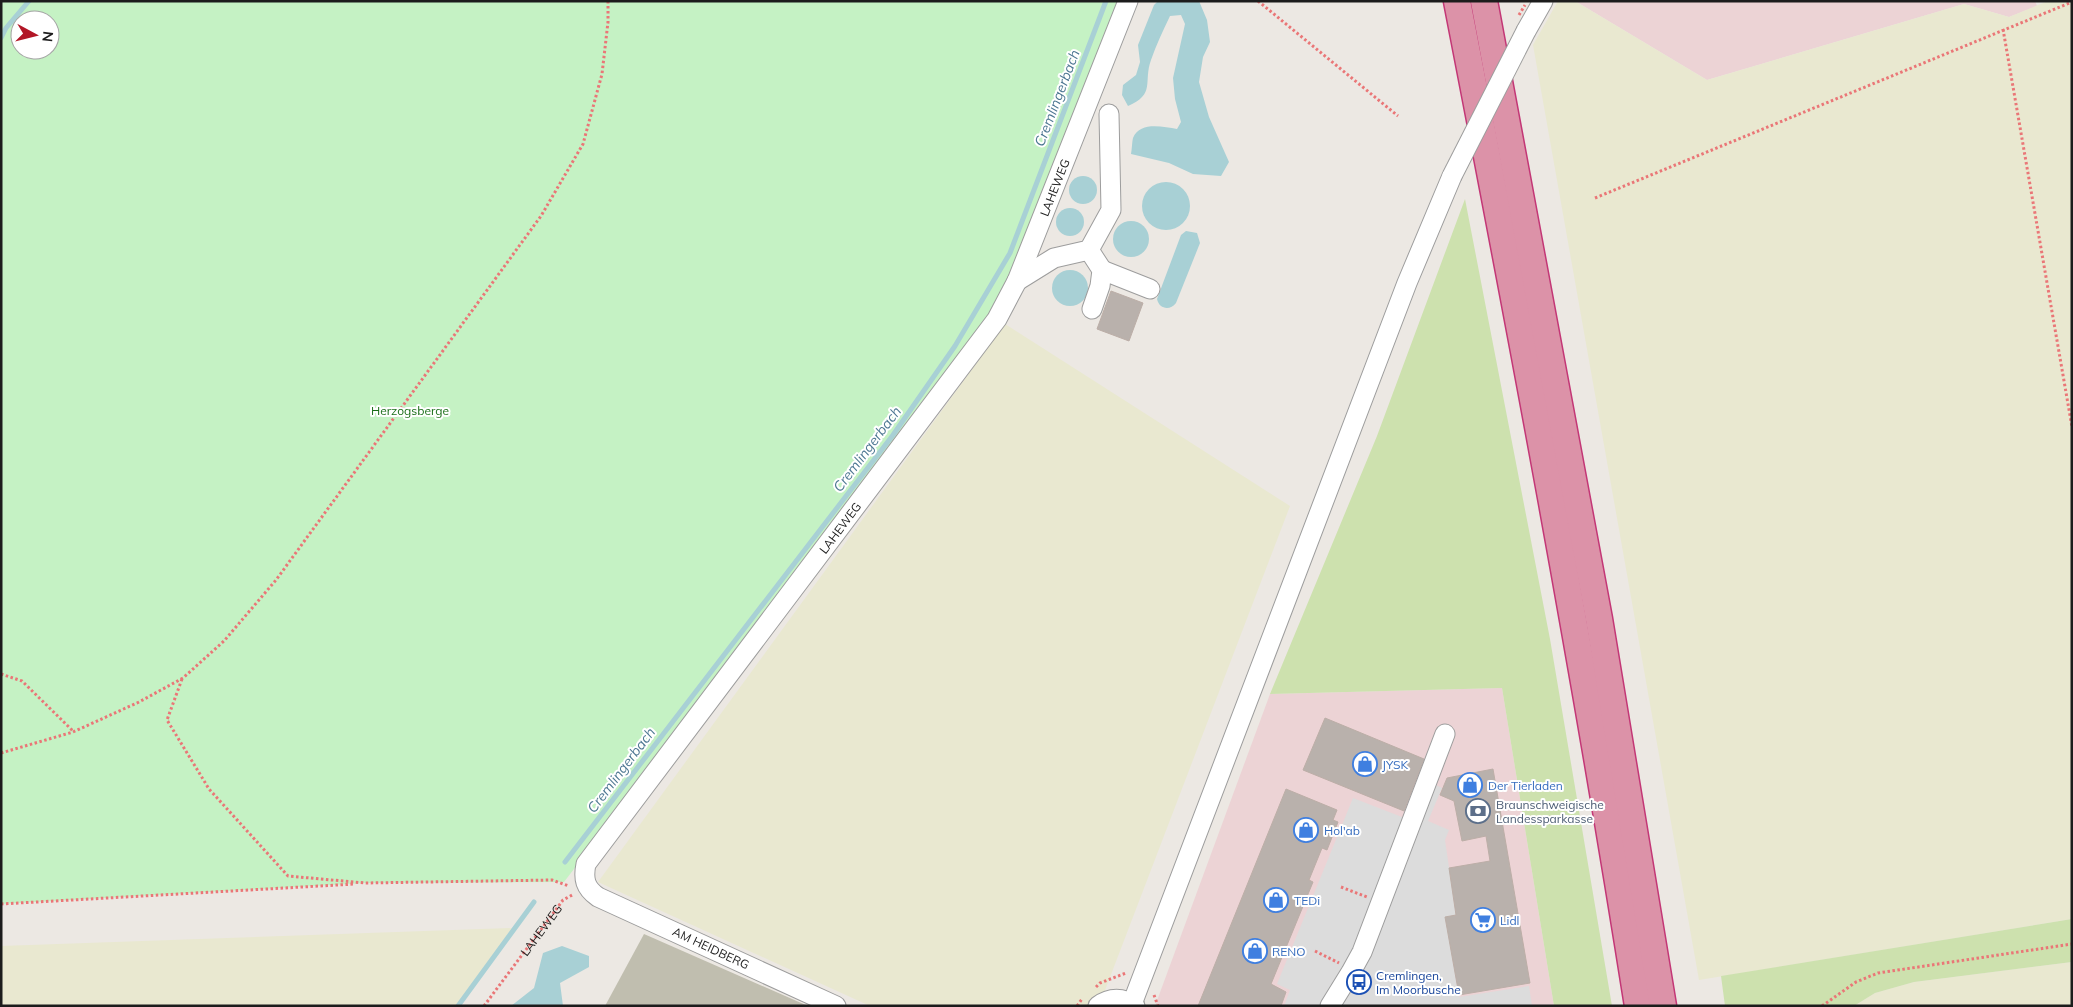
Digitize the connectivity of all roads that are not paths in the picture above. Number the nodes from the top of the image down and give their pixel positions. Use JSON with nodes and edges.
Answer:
{"nodes":[{"id":1,"x":1128,"y":1,"type":"edge"},
{"id":2,"x":1457,"y":1,"type":"edge"},
{"id":3,"x":1484,"y":1,"type":"edge"},
{"id":4,"x":1543,"y":1,"type":"edge"},
{"id":5,"x":1110,"y":114,"type":"dead end"},
{"id":6,"x":1089,"y":250,"type":"junction"},
{"id":7,"x":1102,"y":270,"type":"junction"},
{"id":8,"x":1018,"y":282,"type":"junction"},
{"id":9,"x":1150,"y":289,"type":"dead end"},
{"id":10,"x":1092,"y":309,"type":"dead end"},
{"id":11,"x":1445,"y":734,"type":"dead end"},
{"id":12,"x":587,"y":888,"type":"joint"},
{"id":13,"x":1134,"y":1005,"type":"edge"},
{"id":14,"x":836,"y":1006,"type":"edge"},
{"id":15,"x":1098,"y":1006,"type":"edge"},
{"id":16,"x":1330,"y":1006,"type":"edge"},
{"id":17,"x":1638,"y":1006,"type":"edge"},
{"id":18,"x":1663,"y":1006,"type":"edge"}],
"edges":[{"from":1,"to":8,"type":"street","name":"LAHEWEG"},
{"from":2,"to":17,"type":"highway"},
{"from":3,"to":18,"type":"highway"},
{"from":4,"to":13,"type":"street","bridge":true},
{"from":5,"to":6,"type":"street"},
{"from":6,"to":7,"type":"street"},
{"from":6,"to":8,"type":"street"},
{"from":7,"to":9,"type":"street"},
{"from":7,"to":10,"type":"street"},
{"from":8,"to":12,"type":"street","name":"LAHEWEG"},
{"from":11,"to":16,"type":"street"},
{"from":12,"to":14,"type":"street","name":"AM HEIDBERG"},
{"from":13,"to":15,"type":"street"}]}
